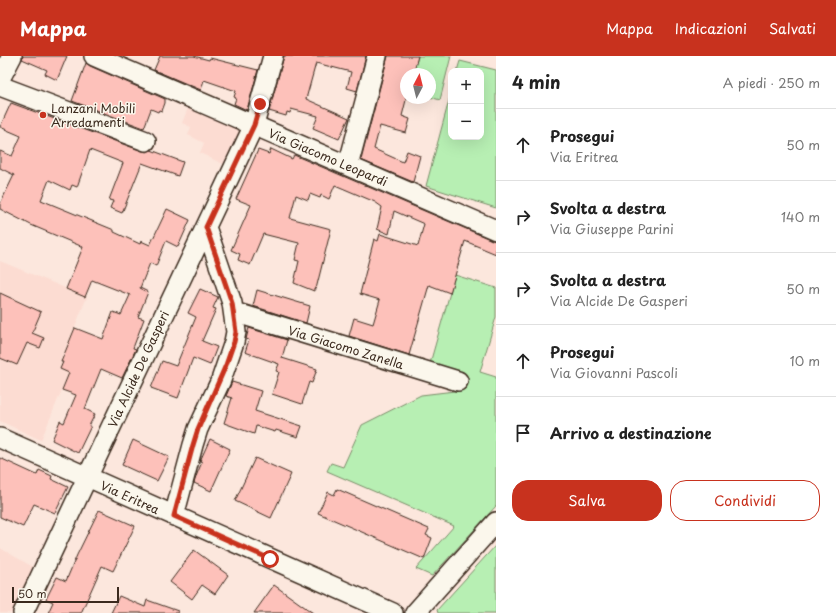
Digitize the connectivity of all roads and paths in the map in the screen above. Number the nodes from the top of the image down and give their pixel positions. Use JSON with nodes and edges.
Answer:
{"nodes":[{"id":1,"x":12,"y":56,"type":"edge"},
{"id":2,"x":94,"y":56,"type":"edge"},
{"id":3,"x":273,"y":56,"type":"edge"},
{"id":4,"x":377,"y":56,"type":"edge"},
{"id":5,"x":0,"y":79,"type":"edge"},
{"id":6,"x":0,"y":86,"type":"edge"},
{"id":7,"x":254,"y":125,"type":"junction"},
{"id":8,"x":146,"y":141,"type":"dead end"},
{"id":9,"x":348,"y":166,"type":"junction"},
{"id":10,"x":206,"y":227,"type":"junction"},
{"id":11,"x":496,"y":230,"type":"edge"},
{"id":12,"x":234,"y":312,"type":"junction"},
{"id":13,"x":458,"y":382,"type":"dead end"},
{"id":14,"x":0,"y":438,"type":"edge"},
{"id":15,"x":87,"y":477,"type":"junction"},
{"id":16,"x":174,"y":516,"type":"junction"},
{"id":17,"x":496,"y":522,"type":"edge"},
{"id":18,"x":23,"y":613,"type":"edge"},
{"id":19,"x":393,"y":613,"type":"edge"},
{"id":20,"x":415,"y":613,"type":"edge"}],
"edges":[{"from":1,"to":5,"type":"street"},
{"from":2,"to":7,"type":"street","name":"Via Giacomo Leopardi"},
{"from":3,"to":7,"type":"street","name":"Via Alcide De Gasperi"},
{"from":4,"to":9,"type":"street"},
{"from":6,"to":8,"type":"street"},
{"from":7,"to":9,"type":"street","name":"Via Giacomo Leopardi"},
{"from":7,"to":10,"type":"street","name":"Via Alcide De Gasperi"},
{"from":9,"to":11,"type":"street","name":"Via Giacomo Leopardi"},
{"from":10,"to":12,"type":"street"},
{"from":10,"to":15,"type":"street","name":"Via Alcide De Gasperi"},
{"from":12,"to":13,"type":"street","name":"Via Giacomo Zanella"},
{"from":12,"to":16,"type":"street"},
{"from":14,"to":15,"type":"street","name":"Via Eritrea"},
{"from":15,"to":16,"type":"street","name":"Via Eritrea"},
{"from":15,"to":18,"type":"street","name":"Via Alcide De Gasperi"},
{"from":16,"to":19,"type":"street","name":"Via Eritrea"},
{"from":17,"to":20,"type":"street"}]}
